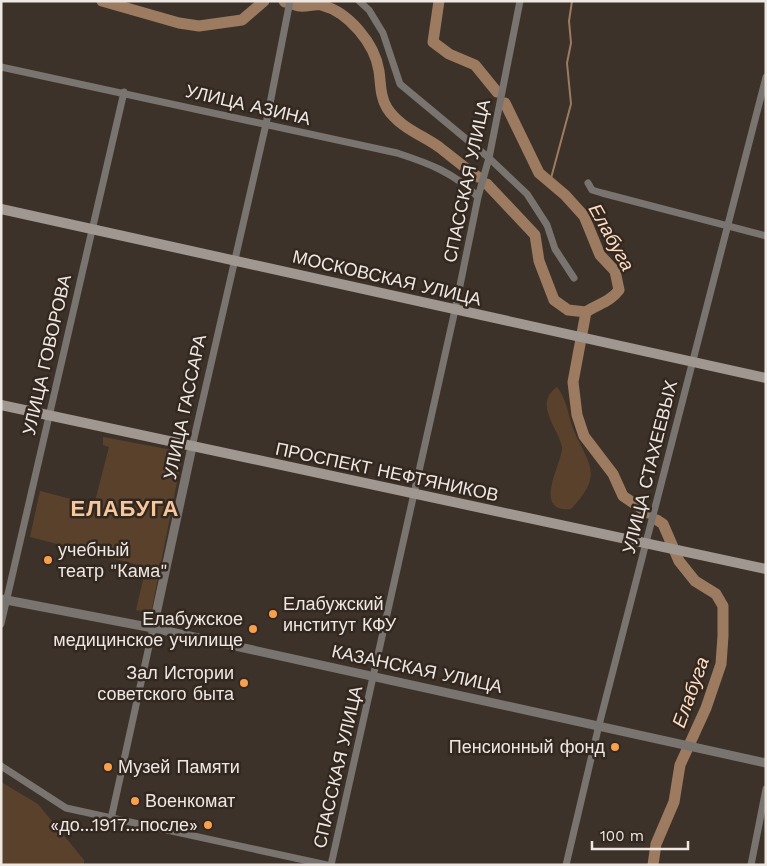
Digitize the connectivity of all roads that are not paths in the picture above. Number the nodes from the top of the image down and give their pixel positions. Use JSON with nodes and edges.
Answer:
{"nodes":[{"id":1,"x":290,"y":1,"type":"edge"},
{"id":2,"x":359,"y":1,"type":"edge"},
{"id":3,"x":520,"y":1,"type":"edge"},
{"id":4,"x":1,"y":67,"type":"edge"},
{"id":5,"x":766,"y":77,"type":"edge"},
{"id":6,"x":124,"y":92,"type":"junction"},
{"id":7,"x":266,"y":124,"type":"junction"},
{"id":8,"x":489,"y":158,"type":"junction"},
{"id":9,"x":588,"y":183,"type":"dead end"},
{"id":10,"x":478,"y":197,"type":"junction"},
{"id":11,"x":1,"y":209,"type":"edge"},
{"id":12,"x":728,"y":227,"type":"junction"},
{"id":13,"x":92,"y":228,"type":"junction"},
{"id":14,"x":766,"y":236,"type":"edge"},
{"id":15,"x":234,"y":260,"type":"junction"},
{"id":16,"x":574,"y":278,"type":"dead end"},
{"id":17,"x":455,"y":310,"type":"junction"},
{"id":18,"x":693,"y":362,"type":"junction"},
{"id":19,"x":766,"y":378,"type":"edge"},
{"id":20,"x":1,"y":405,"type":"edge"},
{"id":21,"x":49,"y":415,"type":"junction"},
{"id":22,"x":192,"y":448,"type":"junction"},
{"id":23,"x":414,"y":494,"type":"junction"},
{"id":24,"x":646,"y":543,"type":"junction"},
{"id":25,"x":766,"y":569,"type":"edge"},
{"id":26,"x":4,"y":599,"type":"edge"},
{"id":27,"x":1,"y":624,"type":"edge"},
{"id":28,"x":153,"y":628,"type":"junction"},
{"id":29,"x":374,"y":677,"type":"junction"},
{"id":30,"x":599,"y":725,"type":"junction"},
{"id":31,"x":766,"y":763,"type":"edge"},
{"id":32,"x":1,"y":766,"type":"edge"},
{"id":33,"x":766,"y":789,"type":"edge"},
{"id":34,"x":111,"y":819,"type":"junction"},
{"id":35,"x":327,"y":865,"type":"edge"},
{"id":36,"x":331,"y":865,"type":"edge"},
{"id":37,"x":566,"y":865,"type":"edge"},
{"id":38,"x":751,"y":865,"type":"edge"}],
"edges":[{"from":1,"to":7,"type":"street","name":"УЛИЦА ГАССАРА"},
{"from":2,"to":8,"type":"street"},
{"from":3,"to":8,"type":"street","name":"СПАССКАЯ УЛИЦА"},
{"from":4,"to":6,"type":"street","name":"УЛИЦА АЗИНА"},
{"from":5,"to":12,"type":"street","name":"УЛИЦА СТАХЕЕВЫХ"},
{"from":6,"to":7,"type":"street","name":"УЛИЦА АЗИНА"},
{"from":6,"to":13,"type":"street","name":"УЛИЦА ГОВОРОВА"},
{"from":7,"to":10,"type":"street","name":"УЛИЦА АЗИНА"},
{"from":7,"to":15,"type":"street","name":"УЛИЦА ГАССАРА"},
{"from":8,"to":10,"type":"street","name":"СПАССКАЯ УЛИЦА"},
{"from":8,"to":16,"type":"street"},
{"from":9,"to":12,"type":"street"},
{"from":10,"to":17,"type":"street","name":"СПАССКАЯ УЛИЦА"},
{"from":11,"to":13,"type":"main road","name":"МОСКОВСКАЯ УЛИЦА"},
{"from":12,"to":14,"type":"street"},
{"from":12,"to":18,"type":"street","name":"УЛИЦА СТАХЕЕВЫХ"},
{"from":13,"to":15,"type":"main road","name":"МОСКОВСКАЯ УЛИЦА"},
{"from":13,"to":21,"type":"street","name":"УЛИЦА ГОВОРОВА"},
{"from":15,"to":17,"type":"main road","name":"МОСКОВСКАЯ УЛИЦА"},
{"from":15,"to":22,"type":"street","name":"УЛИЦА ГАССАРА"},
{"from":17,"to":18,"type":"main road","name":"МОСКОВСКАЯ УЛИЦА"},
{"from":17,"to":23,"type":"street","name":"СПАССКАЯ УЛИЦА"},
{"from":18,"to":19,"type":"main road","name":"МОСКОВСКАЯ УЛИЦА"},
{"from":18,"to":24,"type":"street","name":"УЛИЦА СТАХЕЕВЫХ"},
{"from":20,"to":21,"type":"main road","name":"ПРОСПЕКТ НЕФТЯНИКОВ"},
{"from":21,"to":22,"type":"main road","name":"ПРОСПЕКТ НЕФТЯНИКОВ"},
{"from":21,"to":26,"type":"street","name":"УЛИЦА ГОВОРОВА"},
{"from":22,"to":23,"type":"main road","name":"ПРОСПЕКТ НЕФТЯНИКОВ"},
{"from":22,"to":28,"type":"street","name":"УЛИЦА ГАССАРА"},
{"from":23,"to":24,"type":"main road","name":"ПРОСПЕКТ НЕФТЯНИКОВ"},
{"from":23,"to":29,"type":"street","name":"СПАССКАЯ УЛИЦА"},
{"from":24,"to":25,"type":"main road","name":"ПРОСПЕКТ НЕФТЯНИКОВ"},
{"from":24,"to":30,"type":"street","name":"УЛИЦА СТАХЕЕВЫХ"},
{"from":26,"to":27,"type":"street","name":"УЛИЦА ГОВОРОВА"},
{"from":26,"to":28,"type":"street","name":"КАЗАНСКАЯ УЛИЦА"},
{"from":28,"to":29,"type":"street","name":"КАЗАНСКАЯ УЛИЦА"},
{"from":28,"to":34,"type":"street","name":"УЛИЦА ГАССАРА"},
{"from":29,"to":30,"type":"street","name":"КАЗАНСКАЯ УЛИЦА"},
{"from":29,"to":36,"type":"street","name":"СПАССКАЯ УЛИЦА"},
{"from":30,"to":31,"type":"street","name":"КАЗАНСКАЯ УЛИЦА"},
{"from":30,"to":37,"type":"street","name":"УЛИЦА СТАХЕЕВЫХ"},
{"from":32,"to":34,"type":"street"},
{"from":33,"to":38,"type":"street"},
{"from":34,"to":35,"type":"street"}]}
